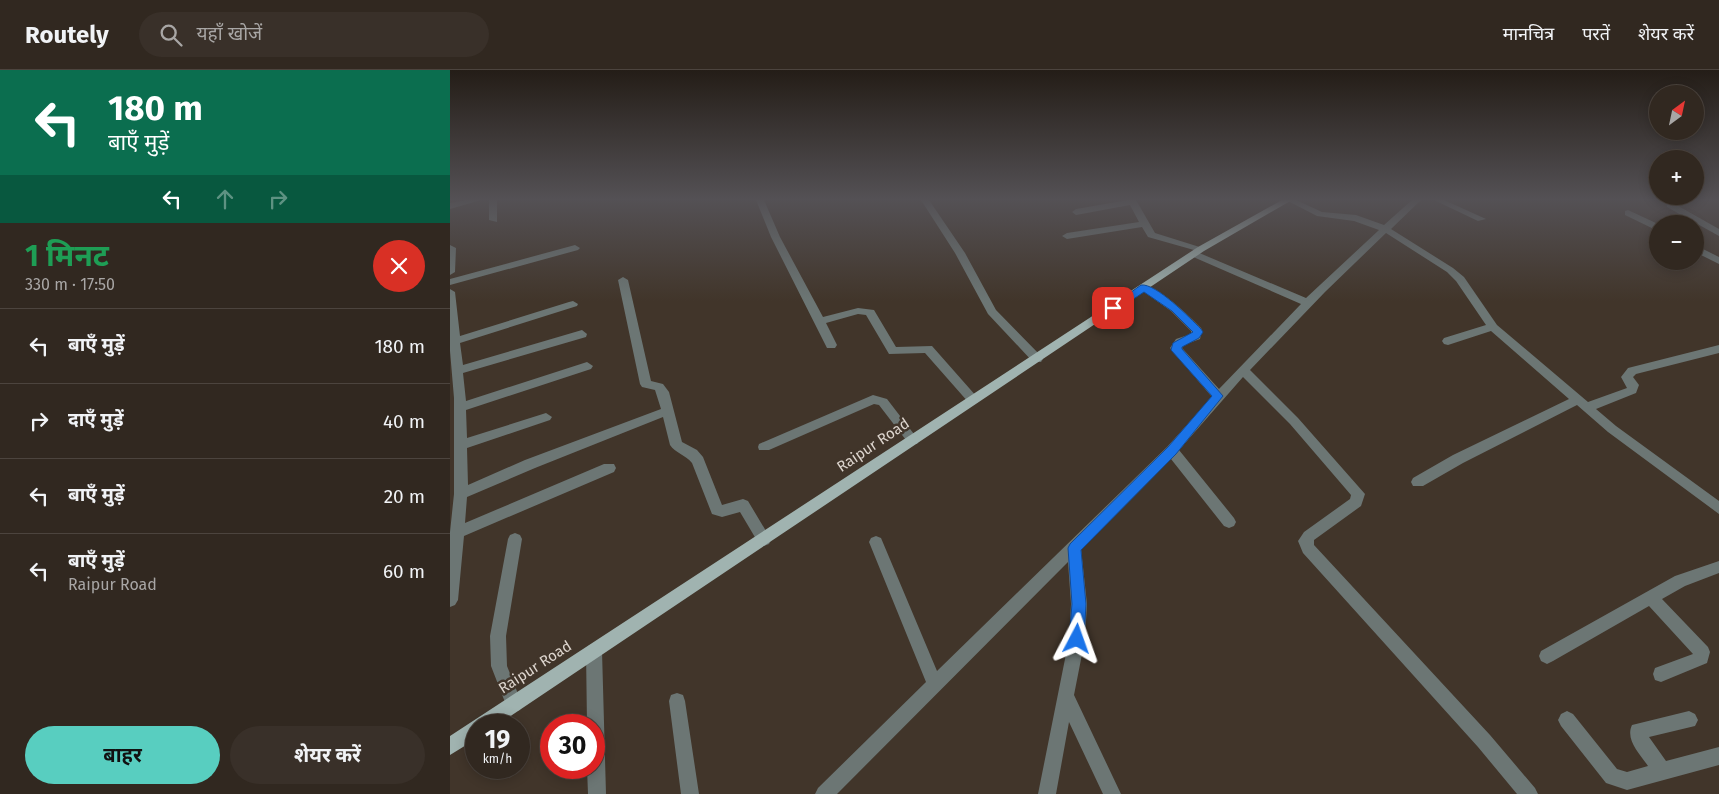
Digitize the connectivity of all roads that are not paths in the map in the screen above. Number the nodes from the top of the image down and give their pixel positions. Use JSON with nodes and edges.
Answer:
{"nodes":[{"id":1,"x":774,"y":234,"type":"edge"},
{"id":2,"x":947,"y":234,"type":"edge"},
{"id":3,"x":1081,"y":234,"type":"edge"},
{"id":4,"x":1151,"y":234,"type":"edge"},
{"id":5,"x":1229,"y":234,"type":"edge"},
{"id":6,"x":1380,"y":234,"type":"edge"},
{"id":7,"x":1392,"y":234,"type":"edge"},
{"id":8,"x":1067,"y":236,"type":"dead end"},
{"id":9,"x":451,"y":248,"type":"edge"},
{"id":10,"x":575,"y":248,"type":"dead end"},
{"id":11,"x":1198,"y":251,"type":"junction"},
{"id":12,"x":1704,"y":253,"type":"edge"},
{"id":13,"x":1719,"y":261,"type":"edge"},
{"id":14,"x":450,"y":272,"type":"edge"},
{"id":15,"x":623,"y":280,"type":"dead end"},
{"id":16,"x":450,"y":282,"type":"edge"},
{"id":17,"x":1144,"y":287,"type":"junction"},
{"id":18,"x":450,"y":292,"type":"edge"},
{"id":19,"x":1308,"y":303,"type":"junction"},
{"id":20,"x":573,"y":304,"type":"dead end"},
{"id":21,"x":820,"y":321,"type":"junction"},
{"id":22,"x":1493,"y":327,"type":"junction"},
{"id":23,"x":582,"y":334,"type":"dead end"},
{"id":24,"x":454,"y":341,"type":"junction"},
{"id":25,"x":1448,"y":341,"type":"dead end"},
{"id":26,"x":831,"y":346,"type":"dead end"},
{"id":27,"x":1719,"y":349,"type":"edge"},
{"id":28,"x":1037,"y":359,"type":"junction"},
{"id":29,"x":587,"y":366,"type":"dead end"},
{"id":30,"x":1243,"y":370,"type":"junction"},
{"id":31,"x":457,"y":371,"type":"junction"},
{"id":32,"x":1218,"y":396,"type":"junction"},
{"id":33,"x":973,"y":400,"type":"junction"},
{"id":34,"x":1584,"y":403,"type":"junction"},
{"id":35,"x":461,"y":407,"type":"junction"},
{"id":36,"x":668,"y":412,"type":"junction"},
{"id":37,"x":546,"y":417,"type":"dead end"},
{"id":38,"x":912,"y":441,"type":"junction"},
{"id":39,"x":461,"y":445,"type":"junction"},
{"id":40,"x":764,"y":446,"type":"dead end"},
{"id":41,"x":1172,"y":450,"type":"junction"},
{"id":42,"x":608,"y":468,"type":"dead end"},
{"id":43,"x":1418,"y":482,"type":"dead end"},
{"id":44,"x":462,"y":494,"type":"junction"},
{"id":45,"x":1719,"y":508,"type":"edge"},
{"id":46,"x":1229,"y":522,"type":"dead end"},
{"id":47,"x":456,"y":533,"type":"junction"},
{"id":48,"x":515,"y":539,"type":"dead end"},
{"id":49,"x":764,"y":540,"type":"junction"},
{"id":50,"x":876,"y":542,"type":"dead end"},
{"id":51,"x":1074,"y":548,"type":"junction"},
{"id":52,"x":1719,"y":567,"type":"edge"},
{"id":53,"x":1650,"y":597,"type":"junction"},
{"id":54,"x":450,"y":600,"type":"edge"},
{"id":55,"x":594,"y":651,"type":"junction"},
{"id":56,"x":1547,"y":656,"type":"dead end"},
{"id":57,"x":1661,"y":674,"type":"dead end"},
{"id":58,"x":936,"y":685,"type":"junction"},
{"id":59,"x":1066,"y":696,"type":"junction"},
{"id":60,"x":677,"y":701,"type":"dead end"},
{"id":61,"x":514,"y":704,"type":"junction"},
{"id":62,"x":499,"y":714,"type":"edge"},
{"id":63,"x":1567,"y":720,"type":"dead end"},
{"id":64,"x":1688,"y":720,"type":"dead end"},
{"id":65,"x":465,"y":736,"type":"edge"},
{"id":66,"x":450,"y":746,"type":"edge"},
{"id":67,"x":1719,"y":756,"type":"edge"},
{"id":68,"x":1662,"y":771,"type":"junction"},
{"id":69,"x":597,"y":794,"type":"edge"},
{"id":70,"x":690,"y":794,"type":"edge"},
{"id":71,"x":824,"y":794,"type":"edge"},
{"id":72,"x":1047,"y":794,"type":"edge"},
{"id":73,"x":1112,"y":794,"type":"edge"},
{"id":74,"x":1529,"y":794,"type":"edge"}],
"edges":[{"from":1,"to":21,"type":"street"},
{"from":2,"to":28,"type":"street"},
{"from":3,"to":8,"type":"street"},
{"from":4,"to":11,"type":"street"},
{"from":5,"to":11,"type":"main road","name":"Raipur Road"},
{"from":6,"to":19,"type":"street"},
{"from":7,"to":22,"type":"street"},
{"from":9,"to":14,"type":"street"},
{"from":10,"to":16,"type":"street"},
{"from":11,"to":17,"type":"main road","name":"Raipur Road"},
{"from":11,"to":19,"type":"street"},
{"from":12,"to":13,"type":"street"},
{"from":15,"to":36,"type":"street"},
{"from":17,"to":28,"type":"main road","name":"Raipur Road"},
{"from":17,"to":32,"type":"street"},
{"from":18,"to":24,"type":"street"},
{"from":19,"to":30,"type":"street"},
{"from":20,"to":24,"type":"street"},
{"from":21,"to":26,"type":"street"},
{"from":21,"to":33,"type":"street"},
{"from":22,"to":25,"type":"street"},
{"from":22,"to":34,"type":"street"},
{"from":23,"to":31,"type":"street"},
{"from":24,"to":31,"type":"street"},
{"from":27,"to":34,"type":"street"},
{"from":28,"to":33,"type":"main road","name":"Raipur Road"},
{"from":29,"to":35,"type":"street"},
{"from":30,"to":32,"type":"street"},
{"from":30,"to":74,"type":"street"},
{"from":31,"to":35,"type":"street"},
{"from":32,"to":41,"type":"street"},
{"from":33,"to":38,"type":"main road","name":"Raipur Road"},
{"from":34,"to":43,"type":"street"},
{"from":34,"to":45,"type":"street"},
{"from":35,"to":39,"type":"street"},
{"from":36,"to":44,"type":"street"},
{"from":36,"to":49,"type":"street"},
{"from":37,"to":39,"type":"street"},
{"from":38,"to":40,"type":"street"},
{"from":38,"to":49,"type":"main road","name":"Raipur Road"},
{"from":39,"to":44,"type":"street"},
{"from":41,"to":46,"type":"street"},
{"from":41,"to":51,"type":"street"},
{"from":42,"to":47,"type":"street"},
{"from":44,"to":47,"type":"street"},
{"from":47,"to":54,"type":"street"},
{"from":48,"to":61,"type":"street"},
{"from":49,"to":55,"type":"main road","name":"Raipur Road"},
{"from":50,"to":58,"type":"street"},
{"from":51,"to":58,"type":"street"},
{"from":51,"to":59,"type":"street"},
{"from":52,"to":53,"type":"street"},
{"from":53,"to":56,"type":"street"},
{"from":53,"to":57,"type":"street"},
{"from":55,"to":61,"type":"main road","name":"Raipur Road"},
{"from":55,"to":69,"type":"street"},
{"from":58,"to":71,"type":"street"},
{"from":59,"to":72,"type":"street"},
{"from":59,"to":73,"type":"street"},
{"from":60,"to":70,"type":"street"},
{"from":61,"to":62,"type":"main road","name":"Raipur Road"},
{"from":63,"to":68,"type":"street"},
{"from":64,"to":68,"type":"street"},
{"from":65,"to":66,"type":"main road"},
{"from":67,"to":68,"type":"street"}]}
